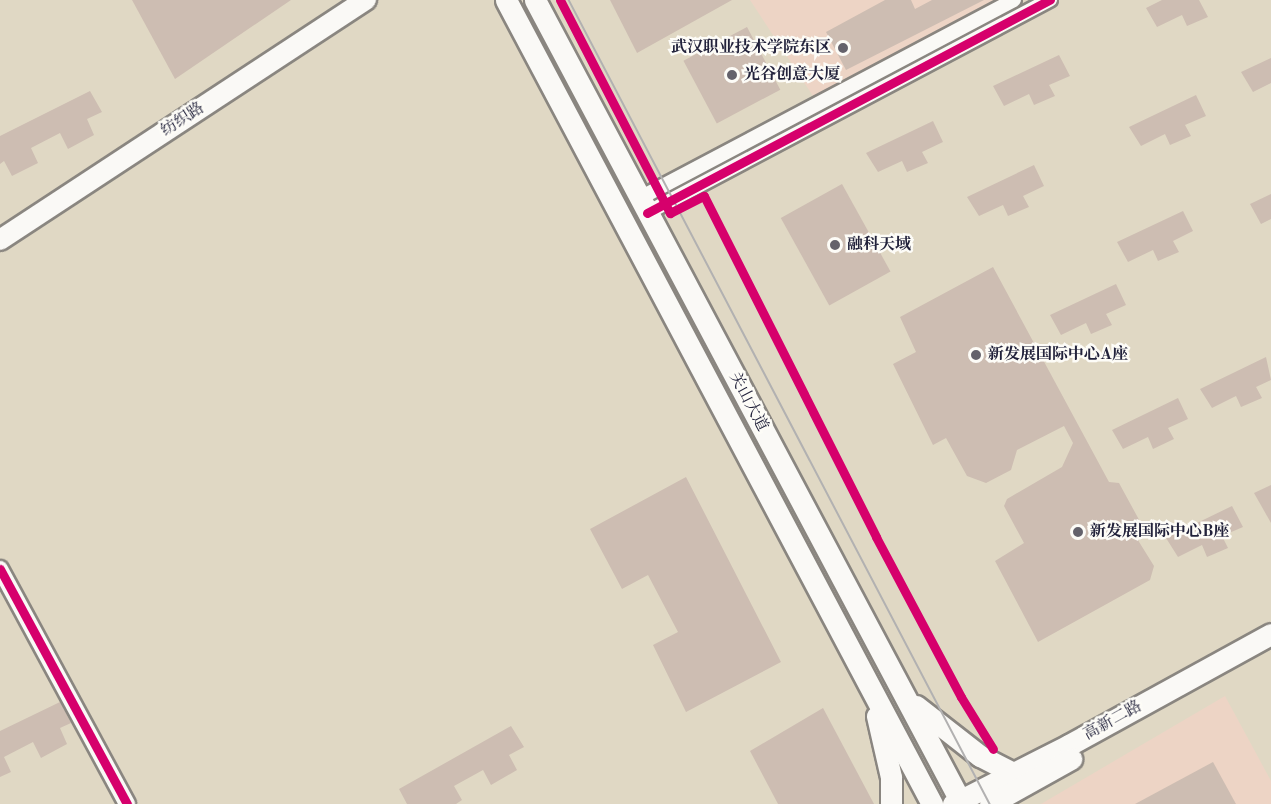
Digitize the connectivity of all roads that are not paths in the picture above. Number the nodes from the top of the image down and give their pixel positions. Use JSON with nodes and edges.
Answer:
{"nodes":[{"id":1,"x":366,"y":0,"type":"edge"},
{"id":2,"x":506,"y":0,"type":"edge"},
{"id":3,"x":535,"y":0,"type":"edge"},
{"id":4,"x":1014,"y":0,"type":"edge"},
{"id":5,"x":1050,"y":0,"type":"edge"},
{"id":6,"x":644,"y":206,"type":"junction"},
{"id":7,"x":0,"y":240,"type":"edge"},
{"id":8,"x":0,"y":569,"type":"edge"},
{"id":9,"x":1271,"y":633,"type":"edge"},
{"id":10,"x":1271,"y":648,"type":"edge"},
{"id":11,"x":872,"y":692,"type":"junction"},
{"id":12,"x":909,"y":700,"type":"junction"},
{"id":13,"x":1057,"y":767,"type":"junction"},
{"id":14,"x":1014,"y":773,"type":"junction"},
{"id":15,"x":958,"y":803,"type":"edge"},
{"id":16,"x":127,"y":804,"type":"edge"},
{"id":17,"x":891,"y":804,"type":"edge"},
{"id":18,"x":932,"y":804,"type":"edge"},
{"id":19,"x":990,"y":804,"type":"edge"},
{"id":20,"x":1021,"y":804,"type":"edge"}],
"edges":[{"from":1,"to":7,"type":"main road","name":"纺织路"},
{"from":2,"to":11,"type":"main road","name":"关山大道"},
{"from":3,"to":6,"type":"main road","name":"关山大道"},
{"from":4,"to":6,"type":"street"},
{"from":5,"to":6,"type":"street"},
{"from":6,"to":12,"type":"main road","name":"关山大道"},
{"from":8,"to":16,"type":"street"},
{"from":9,"to":14,"type":"main road","name":"高新二路"},
{"from":10,"to":13,"type":"main road","name":"高新二路"},
{"from":11,"to":17,"type":"main road"},
{"from":11,"to":18,"type":"main road","name":"关山大道"},
{"from":12,"to":14,"type":"main road"},
{"from":12,"to":15,"type":"main road","name":"关山大道"},
{"from":13,"to":19,"type":"main road","name":"高新二路"},
{"from":13,"to":20,"type":"main road"},
{"from":14,"to":15,"type":"main road","name":"高新二路"}]}
